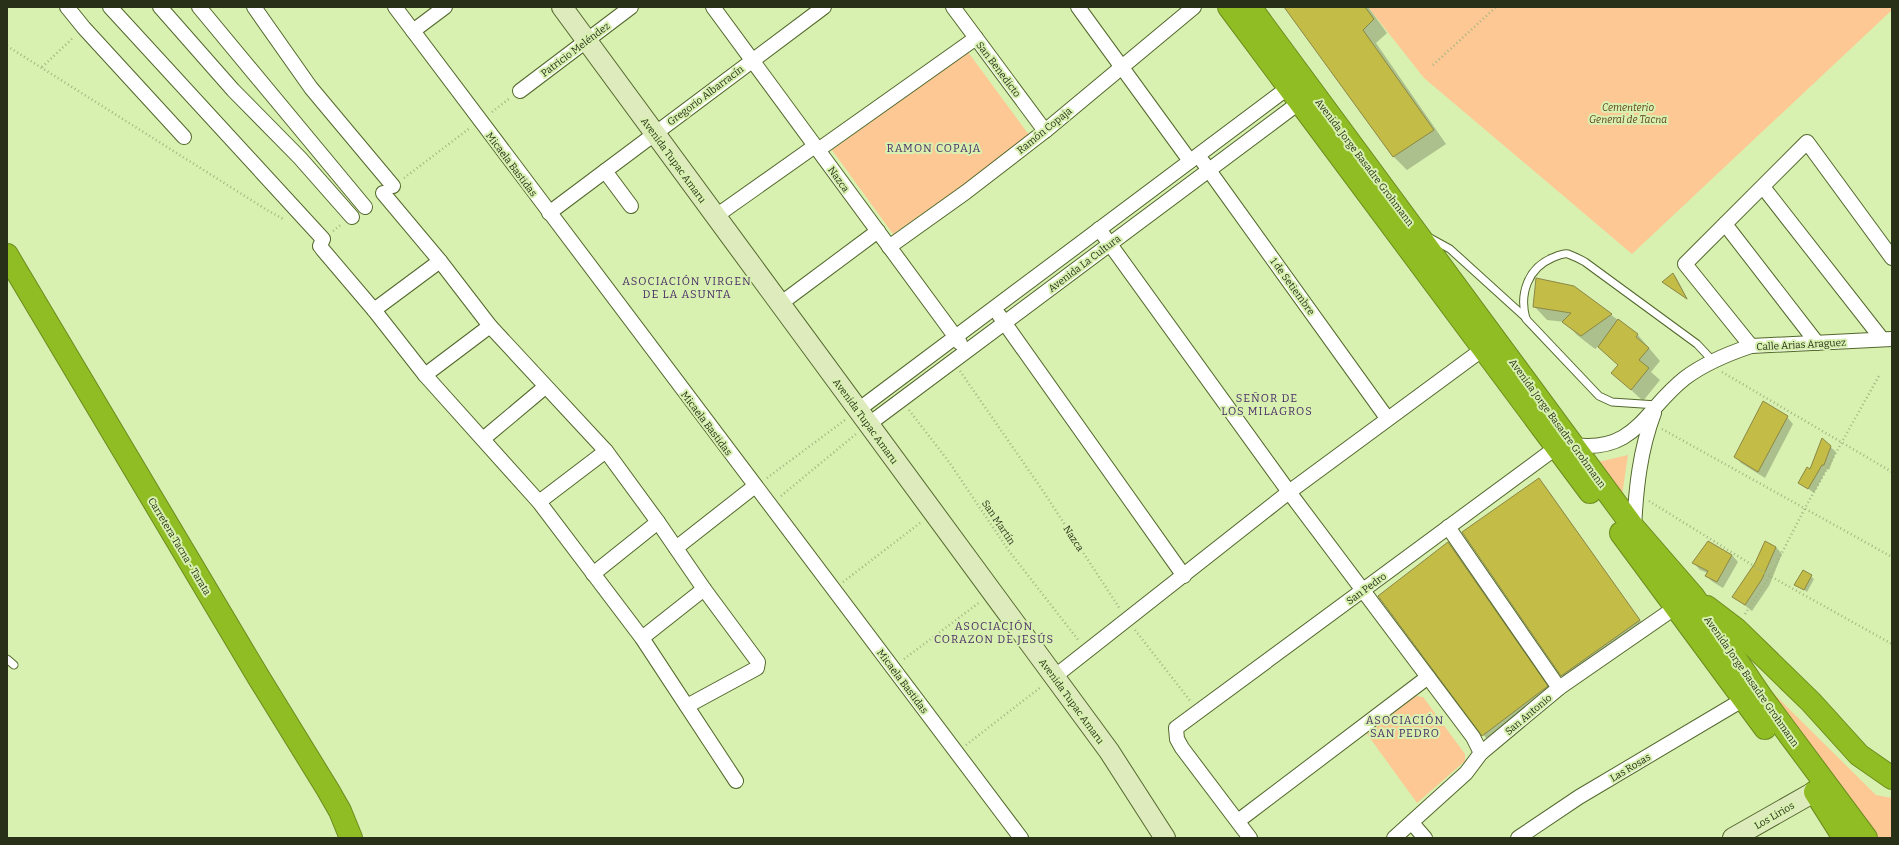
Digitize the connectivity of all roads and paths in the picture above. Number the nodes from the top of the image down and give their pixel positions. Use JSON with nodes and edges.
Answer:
{"nodes":[{"id":1,"x":68,"y":7,"type":"edge"},
{"id":2,"x":110,"y":7,"type":"edge"},
{"id":3,"x":160,"y":7,"type":"edge"},
{"id":4,"x":199,"y":7,"type":"edge"},
{"id":5,"x":395,"y":7,"type":"edge"},
{"id":6,"x":445,"y":7,"type":"edge"},
{"id":7,"x":562,"y":7,"type":"edge"},
{"id":8,"x":631,"y":7,"type":"edge"},
{"id":9,"x":713,"y":7,"type":"edge"},
{"id":10,"x":824,"y":7,"type":"edge"},
{"id":11,"x":953,"y":7,"type":"edge"},
{"id":12,"x":1078,"y":7,"type":"edge"},
{"id":13,"x":1194,"y":7,"type":"edge"},
{"id":14,"x":1230,"y":7,"type":"edge"},
{"id":15,"x":1250,"y":7,"type":"edge"},
{"id":16,"x":1496,"y":7,"type":"edge"},
{"id":17,"x":260,"y":9,"type":"edge"},
{"id":18,"x":413,"y":31,"type":"junction"},
{"id":19,"x":976,"y":38,"type":"junction"},
{"id":20,"x":587,"y":40,"type":"junction"},
{"id":21,"x":7,"y":46,"type":"edge"},
{"id":22,"x":752,"y":60,"type":"junction"},
{"id":23,"x":1433,"y":65,"type":"dead end"},
{"id":24,"x":1122,"y":67,"type":"junction"},
{"id":25,"x":520,"y":91,"type":"joint"},
{"id":26,"x":1294,"y":94,"type":"junction"},
{"id":27,"x":480,"y":121,"type":"junction"},
{"id":28,"x":1045,"y":131,"type":"junction"},
{"id":29,"x":655,"y":133,"type":"junction"},
{"id":30,"x":184,"y":137,"type":"dead end"},
{"id":31,"x":816,"y":148,"type":"junction"},
{"id":32,"x":1194,"y":158,"type":"junction"},
{"id":33,"x":1210,"y":169,"type":"junction"},
{"id":34,"x":605,"y":171,"type":"junction"},
{"id":35,"x":1762,"y":187,"type":"junction"},
{"id":36,"x":388,"y":189,"type":"junction"},
{"id":37,"x":631,"y":206,"type":"dead end"},
{"id":38,"x":365,"y":207,"type":"dead end"},
{"id":39,"x":549,"y":213,"type":"junction"},
{"id":40,"x":716,"y":216,"type":"junction"},
{"id":41,"x":352,"y":217,"type":"joint"},
{"id":42,"x":288,"y":221,"type":"dead end"},
{"id":43,"x":1725,"y":224,"type":"junction"},
{"id":44,"x":1099,"y":229,"type":"junction"},
{"id":45,"x":1415,"y":230,"type":"junction"},
{"id":46,"x":878,"y":232,"type":"junction"},
{"id":47,"x":323,"y":239,"type":"junction"},
{"id":48,"x":1109,"y":244,"type":"junction"},
{"id":49,"x":889,"y":247,"type":"junction"},
{"id":50,"x":7,"y":255,"type":"edge"},
{"id":51,"x":1892,"y":258,"type":"edge"},
{"id":52,"x":440,"y":261,"type":"junction"},
{"id":53,"x":780,"y":304,"type":"junction"},
{"id":54,"x":994,"y":308,"type":"junction"},
{"id":55,"x":374,"y":310,"type":"junction"},
{"id":56,"x":1526,"y":318,"type":"junction"},
{"id":57,"x":1004,"y":323,"type":"junction"},
{"id":58,"x":490,"y":326,"type":"junction"},
{"id":59,"x":955,"y":337,"type":"junction"},
{"id":60,"x":1887,"y":339,"type":"edge"},
{"id":61,"x":1817,"y":343,"type":"junction"},
{"id":62,"x":1751,"y":346,"type":"junction"},
{"id":63,"x":1483,"y":349,"type":"junction"},
{"id":64,"x":966,"y":352,"type":"junction"},
{"id":65,"x":953,"y":361,"type":"junction"},
{"id":66,"x":1713,"y":361,"type":"junction"},
{"id":67,"x":1880,"y":374,"type":"dead end"},
{"id":68,"x":425,"y":375,"type":"junction"},
{"id":69,"x":545,"y":387,"type":"junction"},
{"id":70,"x":901,"y":400,"type":"junction"},
{"id":71,"x":1657,"y":404,"type":"junction"},
{"id":72,"x":863,"y":417,"type":"junction"},
{"id":73,"x":1387,"y":418,"type":"junction"},
{"id":74,"x":1650,"y":422,"type":"junction"},
{"id":75,"x":483,"y":439,"type":"junction"},
{"id":76,"x":1842,"y":443,"type":"junction"},
{"id":77,"x":1566,"y":446,"type":"junction"},
{"id":78,"x":606,"y":452,"type":"junction"},
{"id":79,"x":1892,"y":472,"type":"edge"},
{"id":80,"x":756,"y":486,"type":"junction"},
{"id":81,"x":1289,"y":492,"type":"junction"},
{"id":82,"x":1636,"y":493,"type":"junction"},
{"id":83,"x":539,"y":502,"type":"junction"},
{"id":84,"x":770,"y":505,"type":"junction"},
{"id":85,"x":1805,"y":508,"type":"junction"},
{"id":86,"x":934,"y":512,"type":"junction"},
{"id":87,"x":658,"y":522,"type":"junction"},
{"id":88,"x":1448,"y":527,"type":"junction"},
{"id":89,"x":1634,"y":528,"type":"junction"},
{"id":90,"x":676,"y":548,"type":"junction"},
{"id":91,"x":1892,"y":557,"type":"edge"},
{"id":92,"x":593,"y":574,"type":"junction"},
{"id":93,"x":1184,"y":576,"type":"junction"},
{"id":94,"x":1770,"y":576,"type":"junction"},
{"id":95,"x":704,"y":589,"type":"junction"},
{"id":96,"x":834,"y":590,"type":"junction"},
{"id":97,"x":1362,"y":591,"type":"junction"},
{"id":98,"x":992,"y":592,"type":"junction"},
{"id":99,"x":1685,"y":601,"type":"junction"},
{"id":100,"x":1126,"y":619,"type":"junction"},
{"id":101,"x":1736,"y":629,"type":"junction"},
{"id":102,"x":642,"y":638,"type":"junction"},
{"id":103,"x":1892,"y":644,"type":"edge"},
{"id":104,"x":1086,"y":651,"type":"junction"},
{"id":105,"x":7,"y":659,"type":"edge"},
{"id":106,"x":14,"y":664,"type":"dead end"},
{"id":107,"x":892,"y":668,"type":"junction"},
{"id":108,"x":1054,"y":677,"type":"junction"},
{"id":109,"x":1428,"y":677,"type":"junction"},
{"id":110,"x":1559,"y":688,"type":"junction"},
{"id":111,"x":1744,"y":699,"type":"junction"},
{"id":112,"x":687,"y":706,"type":"junction"},
{"id":113,"x":1199,"y":712,"type":"junction"},
{"id":114,"x":956,"y":753,"type":"junction"},
{"id":115,"x":1481,"y":753,"type":"junction"},
{"id":116,"x":1892,"y":778,"type":"edge"},
{"id":117,"x":736,"y":781,"type":"dead end"},
{"id":118,"x":1814,"y":792,"type":"junction"},
{"id":119,"x":1238,"y":822,"type":"junction"},
{"id":120,"x":1412,"y":823,"type":"junction"},
{"id":121,"x":351,"y":838,"type":"edge"},
{"id":122,"x":1020,"y":838,"type":"edge"},
{"id":123,"x":1165,"y":838,"type":"edge"},
{"id":124,"x":1250,"y":838,"type":"edge"},
{"id":125,"x":1394,"y":838,"type":"edge"},
{"id":126,"x":1425,"y":838,"type":"edge"},
{"id":127,"x":1518,"y":838,"type":"edge"},
{"id":128,"x":1733,"y":838,"type":"edge"},
{"id":129,"x":1825,"y":838,"type":"edge"},
{"id":130,"x":1844,"y":838,"type":"edge"},
{"id":131,"x":1866,"y":838,"type":"edge"}],
"edges":[{"from":1,"to":30,"type":"street"},
{"from":2,"to":47,"type":"street"},
{"from":3,"to":41,"type":"street"},
{"from":4,"to":38,"type":"street"},
{"from":5,"to":18,"type":"street","name":"Micaela Bastidas"},
{"from":6,"to":18,"type":"street"},
{"from":7,"to":20,"type":"street","name":"Avenida Tupac Amaru"},
{"from":8,"to":20,"type":"street","name":"Patricio Meléndez"},
{"from":9,"to":22,"type":"street","name":"Nazca"},
{"from":10,"to":22,"type":"street","name":"Gregorio Albarracín"},
{"from":11,"to":19,"type":"street","name":"San Benedicto"},
{"from":12,"to":24,"type":"street","name":"1 de Setiembre"},
{"from":13,"to":24,"type":"street","name":"Ramón Copaja"},
{"from":14,"to":26,"type":"highway","name":"Avenida Jorge Basadre Grohmann"},
{"from":15,"to":45,"type":"highway","name":"Avenida Jorge Basadre Grohmann"},
{"from":16,"to":23,"type":"path"},
{"from":17,"to":36,"type":"street"},
{"from":18,"to":27,"type":"street","name":"Micaela Bastidas"},
{"from":19,"to":28,"type":"street","name":"San Benedicto"},
{"from":19,"to":31,"type":"street"},
{"from":20,"to":25,"type":"street","name":"Patricio Meléndez"},
{"from":20,"to":29,"type":"street","name":"Avenida Tupac Amaru"},
{"from":21,"to":42,"type":"path"},
{"from":22,"to":29,"type":"street","name":"Gregorio Albarracín"},
{"from":22,"to":31,"type":"street","name":"Nazca"},
{"from":24,"to":28,"type":"street","name":"Ramón Copaja"},
{"from":24,"to":32,"type":"street","name":"1 de Setiembre"},
{"from":25,"to":27,"type":"path"},
{"from":26,"to":32,"type":"street","name":"Avenida La Cultura"},
{"from":26,"to":33,"type":"street","name":"Avenida La Cultura"},
{"from":26,"to":63,"type":"highway","name":"Avenida Jorge Basadre Grohmann"},
{"from":27,"to":36,"type":"path"},
{"from":27,"to":39,"type":"street","name":"Micaela Bastidas"},
{"from":28,"to":49,"type":"street","name":"Ramón Copaja"},
{"from":29,"to":34,"type":"street","name":"Gregorio Albarracín"},
{"from":29,"to":40,"type":"street","name":"Avenida Tupac Amaru"},
{"from":31,"to":40,"type":"street"},
{"from":31,"to":46,"type":"street","name":"Nazca"},
{"from":32,"to":33,"type":"street","name":"1 de Setiembre"},
{"from":32,"to":44,"type":"street","name":"Avenida La Cultura"},
{"from":33,"to":48,"type":"street","name":"Avenida La Cultura"},
{"from":33,"to":73,"type":"street","name":"1 de Setiembre"},
{"from":34,"to":37,"type":"street"},
{"from":34,"to":39,"type":"street","name":"Gregorio Albarracín"},
{"from":35,"to":43,"type":"street"},
{"from":35,"to":51,"type":"street"},
{"from":35,"to":60,"type":"street"},
{"from":36,"to":52,"type":"street"},
{"from":39,"to":80,"type":"street","name":"Micaela Bastidas"},
{"from":40,"to":53,"type":"street","name":"Avenida Tupac Amaru"},
{"from":41,"to":47,"type":"path"},
{"from":43,"to":61,"type":"street"},
{"from":43,"to":62,"type":"street"},
{"from":44,"to":48,"type":"street"},
{"from":44,"to":54,"type":"street","name":"Avenida La Cultura"},
{"from":45,"to":56,"type":"lane"},
{"from":45,"to":77,"type":"highway","name":"Avenida Jorge Basadre Grohmann"},
{"from":46,"to":49,"type":"street","name":"Nazca"},
{"from":46,"to":53,"type":"street"},
{"from":47,"to":55,"type":"street"},
{"from":48,"to":57,"type":"street","name":"Avenida La Cultura"},
{"from":48,"to":81,"type":"street"},
{"from":49,"to":59,"type":"street","name":"Nazca"},
{"from":50,"to":121,"type":"highway","name":"Carretera Tacna - Tarata"},
{"from":52,"to":55,"type":"street"},
{"from":52,"to":58,"type":"street"},
{"from":53,"to":72,"type":"street","name":"Avenida Tupac Amaru"},
{"from":54,"to":57,"type":"street"},
{"from":54,"to":59,"type":"street","name":"Avenida La Cultura"},
{"from":55,"to":68,"type":"street"},
{"from":56,"to":66,"type":"lane"},
{"from":56,"to":71,"type":"lane"},
{"from":57,"to":64,"type":"street","name":"Avenida La Cultura"},
{"from":57,"to":93,"type":"street"},
{"from":58,"to":68,"type":"street"},
{"from":58,"to":69,"type":"street"},
{"from":59,"to":64,"type":"street","name":"Nazca"},
{"from":59,"to":72,"type":"street","name":"Avenida La Cultura"},
{"from":60,"to":61,"type":"street","name":"Calle Arias Araguez"},
{"from":61,"to":62,"type":"street","name":"Calle Arias Araguez"},
{"from":62,"to":66,"type":"street","name":"Calle Arias Araguez"},
{"from":63,"to":73,"type":"street"},
{"from":63,"to":77,"type":"highway","name":"Avenida Jorge Basadre Grohmann"},
{"from":64,"to":65,"type":"street","name":"Avenida La Cultura"},
{"from":65,"to":70,"type":"street","name":"Avenida La Cultura"},
{"from":65,"to":100,"type":"path","name":"Nazca"},
{"from":66,"to":71,"type":"street","name":"Calle Arias Araguez"},
{"from":66,"to":76,"type":"path"},
{"from":67,"to":76,"type":"path"},
{"from":68,"to":75,"type":"street"},
{"from":69,"to":75,"type":"street"},
{"from":69,"to":78,"type":"street"},
{"from":70,"to":72,"type":"street","name":"Avenida La Cultura"},
{"from":70,"to":104,"type":"path","name":"San Martín"},
{"from":71,"to":74,"type":"street","name":"Calle Arias Araguez"},
{"from":71,"to":77,"type":"street","name":"Calle Arias Araguez"},
{"from":72,"to":80,"type":"path"},
{"from":72,"to":84,"type":"path"},
{"from":72,"to":86,"type":"street","name":"Avenida Tupac Amaru"},
{"from":73,"to":81,"type":"street"},
{"from":74,"to":82,"type":"street","name":"Calle Arias Araguez"},
{"from":74,"to":85,"type":"path"},
{"from":75,"to":83,"type":"street"},
{"from":76,"to":79,"type":"path"},
{"from":76,"to":85,"type":"path"},
{"from":77,"to":88,"type":"street","name":"San Pedro"},
{"from":77,"to":89,"type":"highway","name":"Avenida Jorge Basadre Grohmann"},
{"from":77,"to":99,"type":"highway","name":"Avenida Jorge Basadre Grohmann"},
{"from":78,"to":83,"type":"street"},
{"from":78,"to":87,"type":"street"},
{"from":80,"to":84,"type":"street","name":"Micaela Bastidas"},
{"from":80,"to":90,"type":"street"},
{"from":81,"to":93,"type":"street"},
{"from":81,"to":97,"type":"street"},
{"from":82,"to":89,"type":"street","name":"Calle Arias Araguez"},
{"from":82,"to":94,"type":"path"},
{"from":83,"to":92,"type":"street"},
{"from":84,"to":96,"type":"street","name":"Micaela Bastidas"},
{"from":85,"to":91,"type":"path"},
{"from":85,"to":94,"type":"path"},
{"from":86,"to":96,"type":"path"},
{"from":86,"to":98,"type":"street","name":"Avenida Tupac Amaru"},
{"from":87,"to":90,"type":"street"},
{"from":87,"to":92,"type":"street"},
{"from":88,"to":97,"type":"street","name":"San Pedro"},
{"from":88,"to":110,"type":"street"},
{"from":89,"to":99,"type":"highway","name":"Avenida Jorge Basadre Grohmann"},
{"from":90,"to":95,"type":"street"},
{"from":92,"to":102,"type":"street"},
{"from":93,"to":100,"type":"street"},
{"from":94,"to":101,"type":"path"},
{"from":94,"to":103,"type":"path"},
{"from":95,"to":102,"type":"street"},
{"from":95,"to":112,"type":"street"},
{"from":96,"to":107,"type":"street","name":"Micaela Bastidas"},
{"from":97,"to":109,"type":"street"},
{"from":97,"to":113,"type":"street","name":"San Pedro"},
{"from":98,"to":107,"type":"path"},
{"from":98,"to":108,"type":"street","name":"Avenida Tupac Amaru"},
{"from":99,"to":101,"type":"highway"},
{"from":99,"to":110,"type":"street","name":"San Antonio"},
{"from":99,"to":111,"type":"highway","name":"Avenida Jorge Basadre Grohmann"},
{"from":99,"to":131,"type":"highway","name":"Avenida Jorge Basadre Grohmann"},
{"from":100,"to":104,"type":"street"},
{"from":100,"to":113,"type":"path","name":"Nazca"},
{"from":101,"to":116,"type":"highway"},
{"from":102,"to":112,"type":"street"},
{"from":104,"to":108,"type":"street"},
{"from":105,"to":106,"type":"lane"},
{"from":107,"to":114,"type":"street","name":"Micaela Bastidas"},
{"from":108,"to":114,"type":"path"},
{"from":108,"to":123,"type":"street","name":"Avenida Tupac Amaru"},
{"from":109,"to":115,"type":"street"},
{"from":109,"to":119,"type":"street"},
{"from":110,"to":115,"type":"street","name":"San Antonio"},
{"from":111,"to":118,"type":"highway","name":"Avenida Jorge Basadre Grohmann"},
{"from":111,"to":127,"type":"street","name":"Las Rosas"},
{"from":112,"to":117,"type":"street"},
{"from":113,"to":119,"type":"street","name":"San Pedro"},
{"from":114,"to":122,"type":"street","name":"Micaela Bastidas"},
{"from":115,"to":120,"type":"street","name":"San Antonio"},
{"from":118,"to":128,"type":"street","name":"Los Lirios"},
{"from":118,"to":129,"type":"highway"},
{"from":118,"to":130,"type":"highway","name":"Avenida Jorge Basadre Grohmann"},
{"from":119,"to":124,"type":"street"},
{"from":120,"to":125,"type":"street","name":"San Antonio"},
{"from":120,"to":126,"type":"street"}]}
